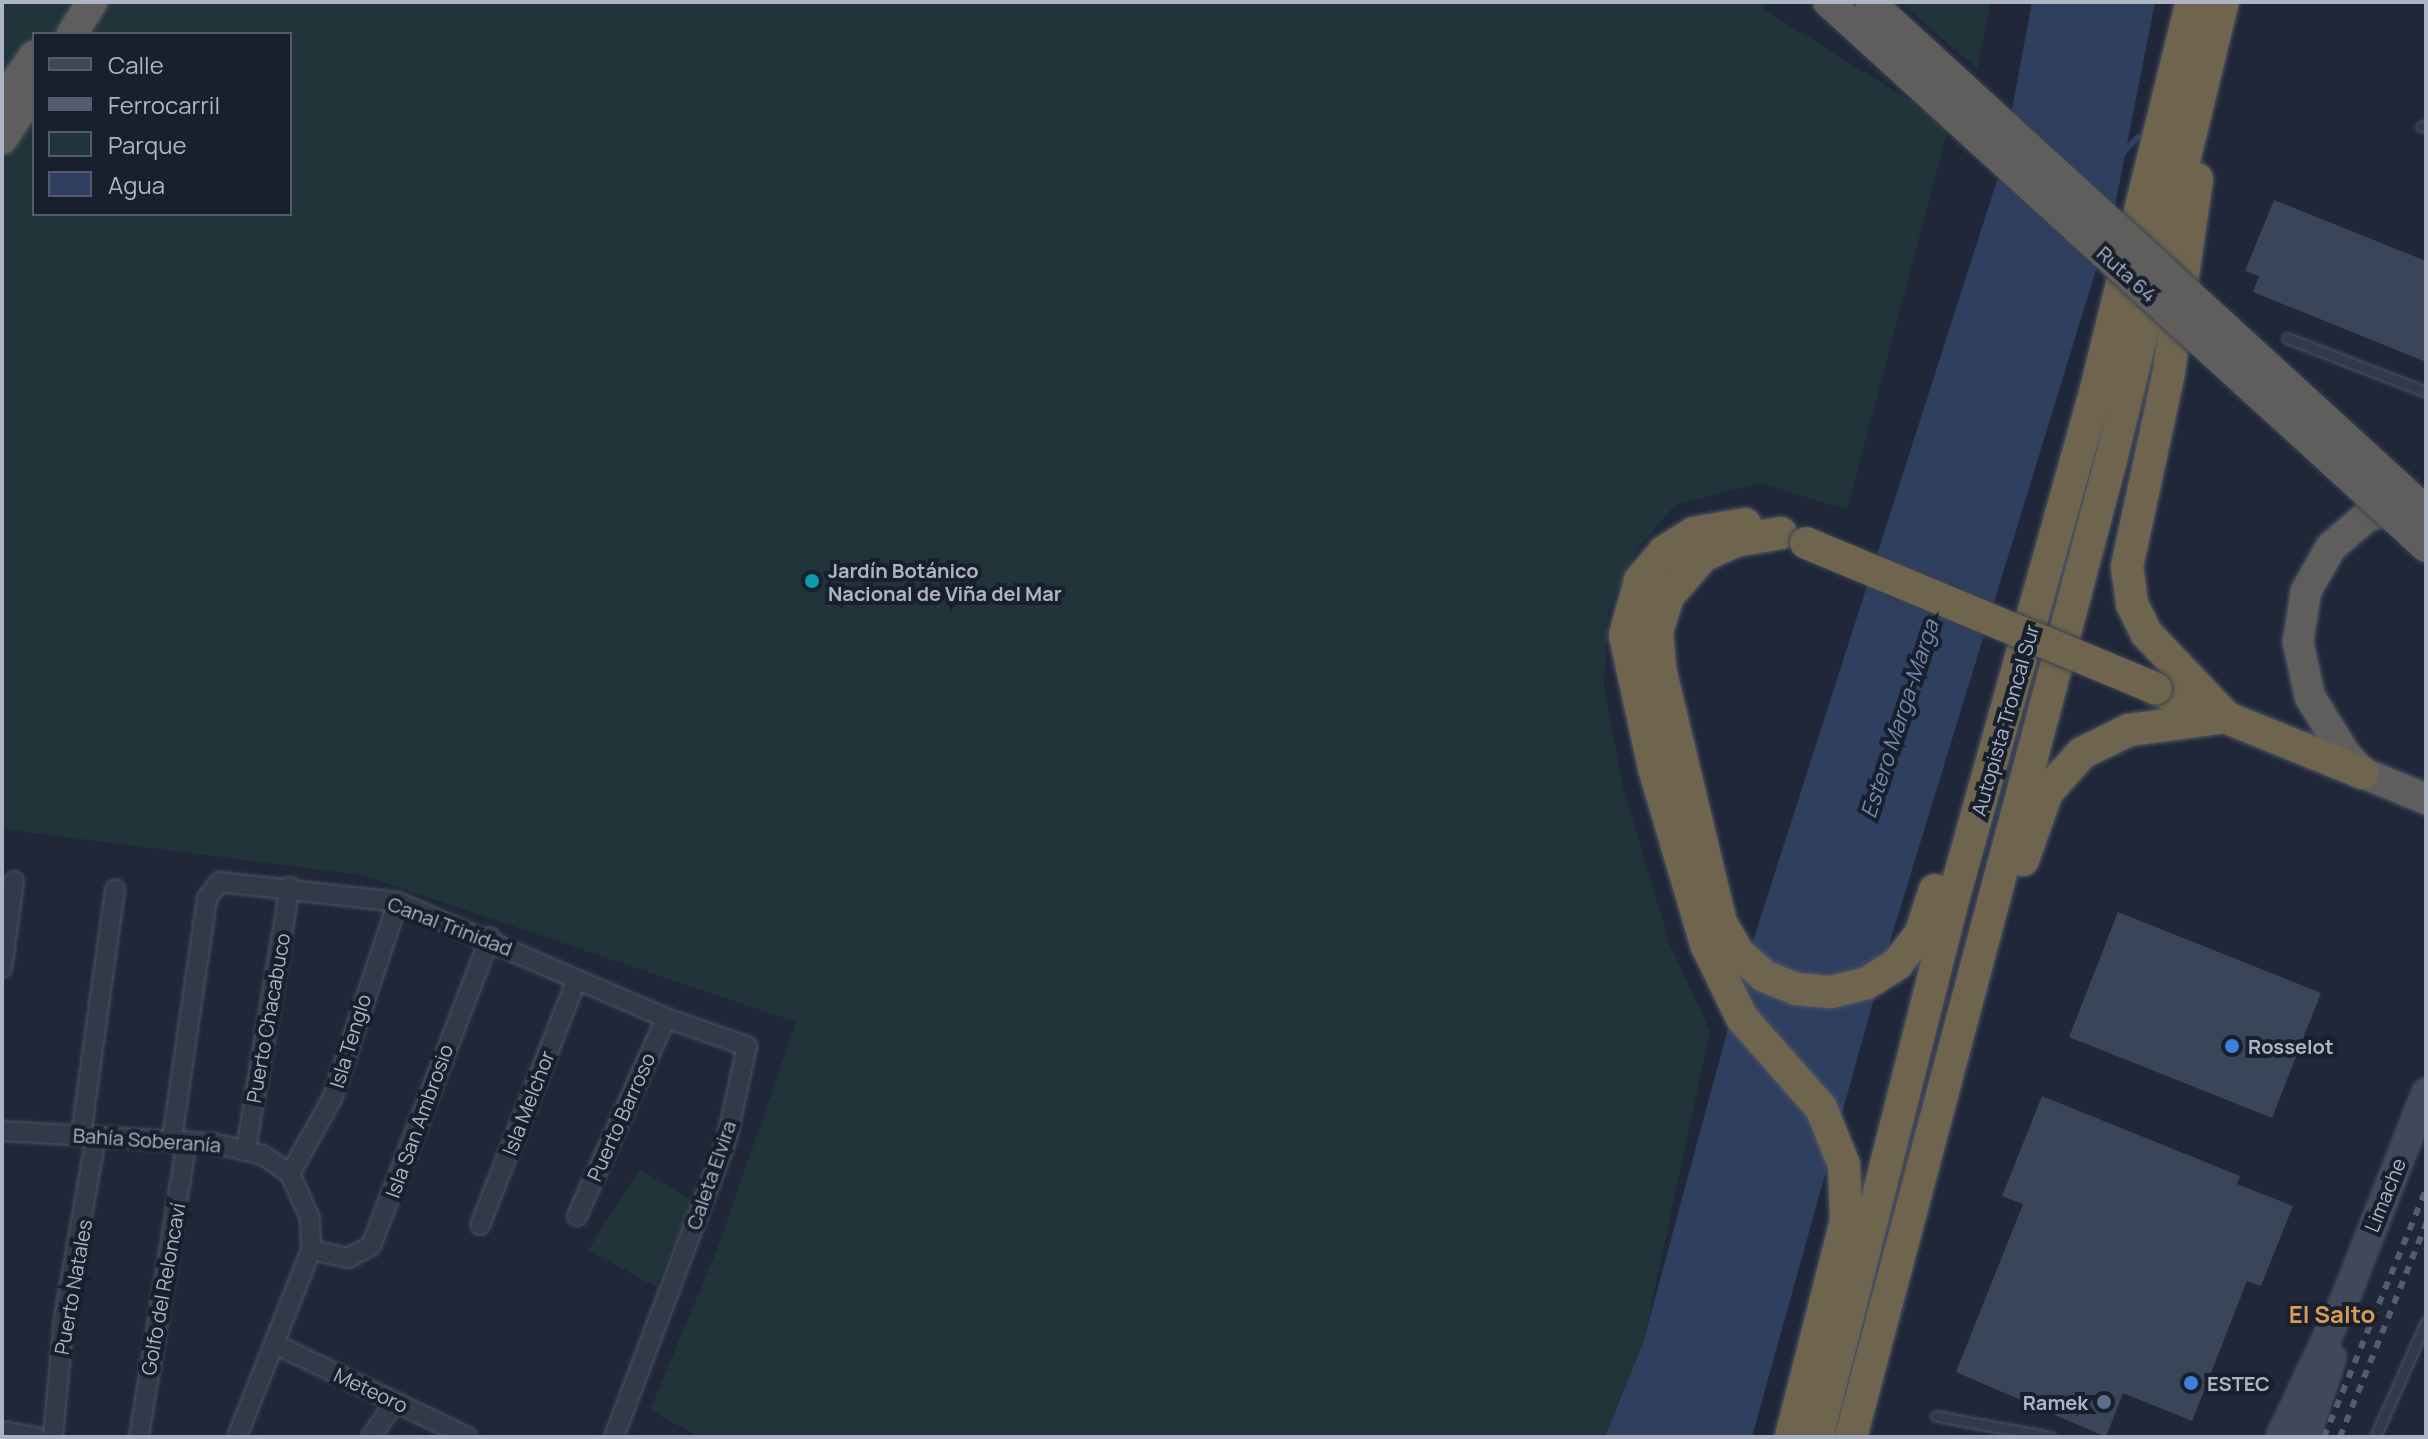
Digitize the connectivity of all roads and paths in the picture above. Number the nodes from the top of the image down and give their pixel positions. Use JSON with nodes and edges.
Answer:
{"nodes":[{"id":1,"x":69,"y":2,"type":"edge"},
{"id":2,"x":92,"y":2,"type":"edge"},
{"id":3,"x":1828,"y":2,"type":"edge"},
{"id":4,"x":1870,"y":2,"type":"edge"},
{"id":5,"x":2192,"y":2,"type":"edge"},
{"id":6,"x":2223,"y":2,"type":"edge"},
{"id":7,"x":50,"y":32,"type":"edge"},
{"id":8,"x":73,"y":32,"type":"edge"},
{"id":9,"x":2214,"y":42,"type":"junction"},
{"id":10,"x":32,"y":59,"type":"edge"},
{"id":11,"x":32,"y":94,"type":"edge"},
{"id":12,"x":2,"y":102,"type":"edge"},
{"id":13,"x":2,"y":139,"type":"edge"},
{"id":14,"x":2287,"y":338,"type":"dead end"},
{"id":15,"x":2426,"y":392,"type":"edge"},
{"id":16,"x":2095,"y":393,"type":"junction"},
{"id":17,"x":2426,"y":497,"type":"edge"},
{"id":18,"x":2426,"y":511,"type":"edge"},
{"id":19,"x":1794,"y":538,"type":"junction"},
{"id":20,"x":2426,"y":547,"type":"edge"},
{"id":21,"x":2226,"y":717,"type":"junction"},
{"id":22,"x":2374,"y":777,"type":"junction"},
{"id":23,"x":2426,"y":799,"type":"edge"},
{"id":24,"x":14,"y":881,"type":"dead end"},
{"id":25,"x":220,"y":882,"type":"joint"},
{"id":26,"x":290,"y":887,"type":"junction"},
{"id":27,"x":115,"y":889,"type":"dead end"},
{"id":28,"x":398,"y":902,"type":"junction"},
{"id":29,"x":490,"y":937,"type":"junction"},
{"id":30,"x":2,"y":968,"type":"edge"},
{"id":31,"x":576,"y":981,"type":"junction"},
{"id":32,"x":666,"y":1018,"type":"junction"},
{"id":33,"x":2426,"y":1092,"type":"edge"},
{"id":34,"x":2,"y":1131,"type":"edge"},
{"id":35,"x":89,"y":1136,"type":"junction"},
{"id":36,"x":180,"y":1140,"type":"junction"},
{"id":37,"x":246,"y":1149,"type":"junction"},
{"id":38,"x":290,"y":1174,"type":"junction"},
{"id":39,"x":577,"y":1216,"type":"dead end"},
{"id":40,"x":480,"y":1225,"type":"dead end"},
{"id":41,"x":311,"y":1250,"type":"junction"},
{"id":42,"x":2345,"y":1299,"type":"junction"},
{"id":43,"x":2426,"y":1322,"type":"edge"},
{"id":44,"x":275,"y":1344,"type":"junction"},
{"id":45,"x":395,"y":1402,"type":"junction"},
{"id":46,"x":1936,"y":1416,"type":"dead end"},
{"id":47,"x":2,"y":1431,"type":"edge"},
{"id":48,"x":36,"y":1437,"type":"edge"},
{"id":49,"x":53,"y":1437,"type":"edge"},
{"id":50,"x":139,"y":1437,"type":"edge"},
{"id":51,"x":237,"y":1437,"type":"edge"},
{"id":52,"x":371,"y":1437,"type":"edge"},
{"id":53,"x":467,"y":1437,"type":"edge"},
{"id":54,"x":614,"y":1437,"type":"edge"},
{"id":55,"x":1791,"y":1437,"type":"edge"},
{"id":56,"x":1817,"y":1437,"type":"edge"},
{"id":57,"x":1851,"y":1437,"type":"edge"},
{"id":58,"x":1861,"y":1437,"type":"edge"},
{"id":59,"x":2050,"y":1437,"type":"edge"},
{"id":60,"x":2280,"y":1437,"type":"edge"},
{"id":61,"x":2306,"y":1437,"type":"edge"},
{"id":62,"x":2375,"y":1437,"type":"edge"}],
"edges":[{"from":1,"to":7,"type":"highway"},
{"from":2,"to":8,"type":"highway"},
{"from":3,"to":20,"type":"highway","name":"Ruta 64","bridge":true},
{"from":4,"to":18,"type":"highway","name":"Ruta 64","bridge":true},
{"from":5,"to":16,"type":"highway","name":"Autopista Troncal Sur"},
{"from":6,"to":9,"type":"highway","name":"Autopista Troncal Sur"},
{"from":9,"to":21,"type":"highway"},
{"from":9,"to":57,"type":"highway","name":"Autopista Troncal Sur"},
{"from":10,"to":12,"type":"highway"},
{"from":11,"to":13,"type":"highway"},
{"from":14,"to":15,"type":"lane"},
{"from":16,"to":19,"type":"highway"},
{"from":16,"to":56,"type":"highway","name":"Autopista Troncal Sur"},
{"from":17,"to":22,"type":"highway"},
{"from":19,"to":21,"type":"highway","bridge":true},
{"from":19,"to":55,"type":"highway"},
{"from":21,"to":22,"type":"highway"},
{"from":21,"to":58,"type":"highway"},
{"from":22,"to":23,"type":"highway"},
{"from":24,"to":30,"type":"street"},
{"from":25,"to":26,"type":"street","name":"Canal Trinidad"},
{"from":25,"to":36,"type":"street","name":"Golfo del Reloncaví"},
{"from":26,"to":28,"type":"street","name":"Canal Trinidad"},
{"from":26,"to":37,"type":"street","name":"Puerto Chacabuco"},
{"from":27,"to":35,"type":"street","name":"Puerto Natales"},
{"from":28,"to":29,"type":"street","name":"Canal Trinidad"},
{"from":28,"to":38,"type":"street","name":"Isla Tenglo"},
{"from":29,"to":31,"type":"street","name":"Canal Trinidad"},
{"from":29,"to":41,"type":"street","name":"Isla San Ambrosio"},
{"from":31,"to":32,"type":"street","name":"Canal Trinidad"},
{"from":31,"to":40,"type":"street","name":"Isla Melchor"},
{"from":32,"to":39,"type":"street","name":"Puerto Barroso"},
{"from":32,"to":54,"type":"street","name":"Caleta Elvira"},
{"from":33,"to":42,"type":"main road","name":"Limache"},
{"from":34,"to":35,"type":"street","name":"Bahía Soberanía"},
{"from":35,"to":36,"type":"street","name":"Bahía Soberanía"},
{"from":35,"to":49,"type":"street","name":"Puerto Natales"},
{"from":36,"to":37,"type":"street","name":"Bahía Soberanía"},
{"from":36,"to":50,"type":"street","name":"Golfo del Reloncaví"},
{"from":37,"to":38,"type":"street","name":"Bahía Soberanía"},
{"from":38,"to":41,"type":"street"},
{"from":41,"to":44,"type":"street"},
{"from":42,"to":60,"type":"main road","name":"Limache"},
{"from":42,"to":61,"type":"main road","name":"Limache"},
{"from":43,"to":62,"type":"lane"},
{"from":44,"to":45,"type":"street","name":"Meteoro"},
{"from":44,"to":51,"type":"street"},
{"from":45,"to":52,"type":"street"},
{"from":45,"to":53,"type":"street","name":"Meteoro"},
{"from":46,"to":59,"type":"lane"},
{"from":47,"to":48,"type":"street"}]}
